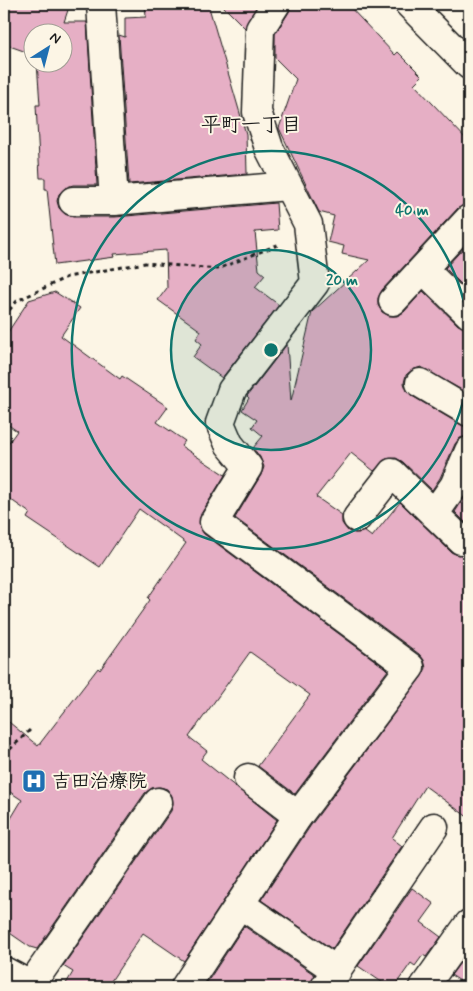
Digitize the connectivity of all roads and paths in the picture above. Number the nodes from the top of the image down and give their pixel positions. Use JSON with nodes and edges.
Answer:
{"nodes":[{"id":1,"x":101,"y":4,"type":"edge"},
{"id":2,"x":276,"y":4,"type":"edge"},
{"id":3,"x":410,"y":4,"type":"edge"},
{"id":4,"x":469,"y":65,"type":"edge"},
{"id":5,"x":288,"y":186,"type":"junction"},
{"id":6,"x":73,"y":201,"type":"dead end"},
{"id":7,"x":114,"y":201,"type":"junction"},
{"id":8,"x":469,"y":220,"type":"edge"},
{"id":9,"x":308,"y":224,"type":"junction"},
{"id":10,"x":424,"y":270,"type":"junction"},
{"id":11,"x":394,"y":301,"type":"dead end"},
{"id":12,"x":469,"y":314,"type":"edge"},
{"id":13,"x":4,"y":316,"type":"edge"},
{"id":14,"x":420,"y":383,"type":"dead end"},
{"id":15,"x":469,"y":412,"type":"edge"},
{"id":16,"x":469,"y":451,"type":"edge"},
{"id":17,"x":434,"y":514,"type":"junction"},
{"id":18,"x":357,"y":518,"type":"dead end"},
{"id":19,"x":461,"y":540,"type":"dead end"},
{"id":20,"x":31,"y":729,"type":"dead end"},
{"id":21,"x":4,"y":756,"type":"edge"},
{"id":22,"x":248,"y":778,"type":"dead end"},
{"id":23,"x":158,"y":802,"type":"dead end"},
{"id":24,"x":298,"y":816,"type":"junction"},
{"id":25,"x":434,"y":827,"type":"dead end"},
{"id":26,"x":240,"y":904,"type":"junction"},
{"id":27,"x":469,"y":924,"type":"edge"},
{"id":28,"x":4,"y":971,"type":"edge"},
{"id":29,"x":331,"y":979,"type":"edge"},
{"id":30,"x":33,"y":986,"type":"edge"},
{"id":31,"x":426,"y":986,"type":"edge"},
{"id":32,"x":185,"y":987,"type":"edge"}],
"edges":[{"from":1,"to":7,"type":"street"},
{"from":2,"to":5,"type":"street"},
{"from":3,"to":4,"type":"street"},
{"from":5,"to":7,"type":"street"},
{"from":5,"to":9,"type":"street"},
{"from":6,"to":7,"type":"street"},
{"from":8,"to":10,"type":"street"},
{"from":9,"to":13,"type":"path"},
{"from":9,"to":24,"type":"street"},
{"from":10,"to":11,"type":"street"},
{"from":10,"to":12,"type":"street"},
{"from":14,"to":15,"type":"street"},
{"from":16,"to":17,"type":"street"},
{"from":17,"to":18,"type":"street"},
{"from":17,"to":19,"type":"street"},
{"from":20,"to":21,"type":"path"},
{"from":22,"to":24,"type":"street"},
{"from":23,"to":30,"type":"street"},
{"from":24,"to":26,"type":"street"},
{"from":25,"to":29,"type":"street"},
{"from":26,"to":29,"type":"street"},
{"from":26,"to":32,"type":"street"},
{"from":27,"to":31,"type":"street"},
{"from":28,"to":30,"type":"street"}]}
